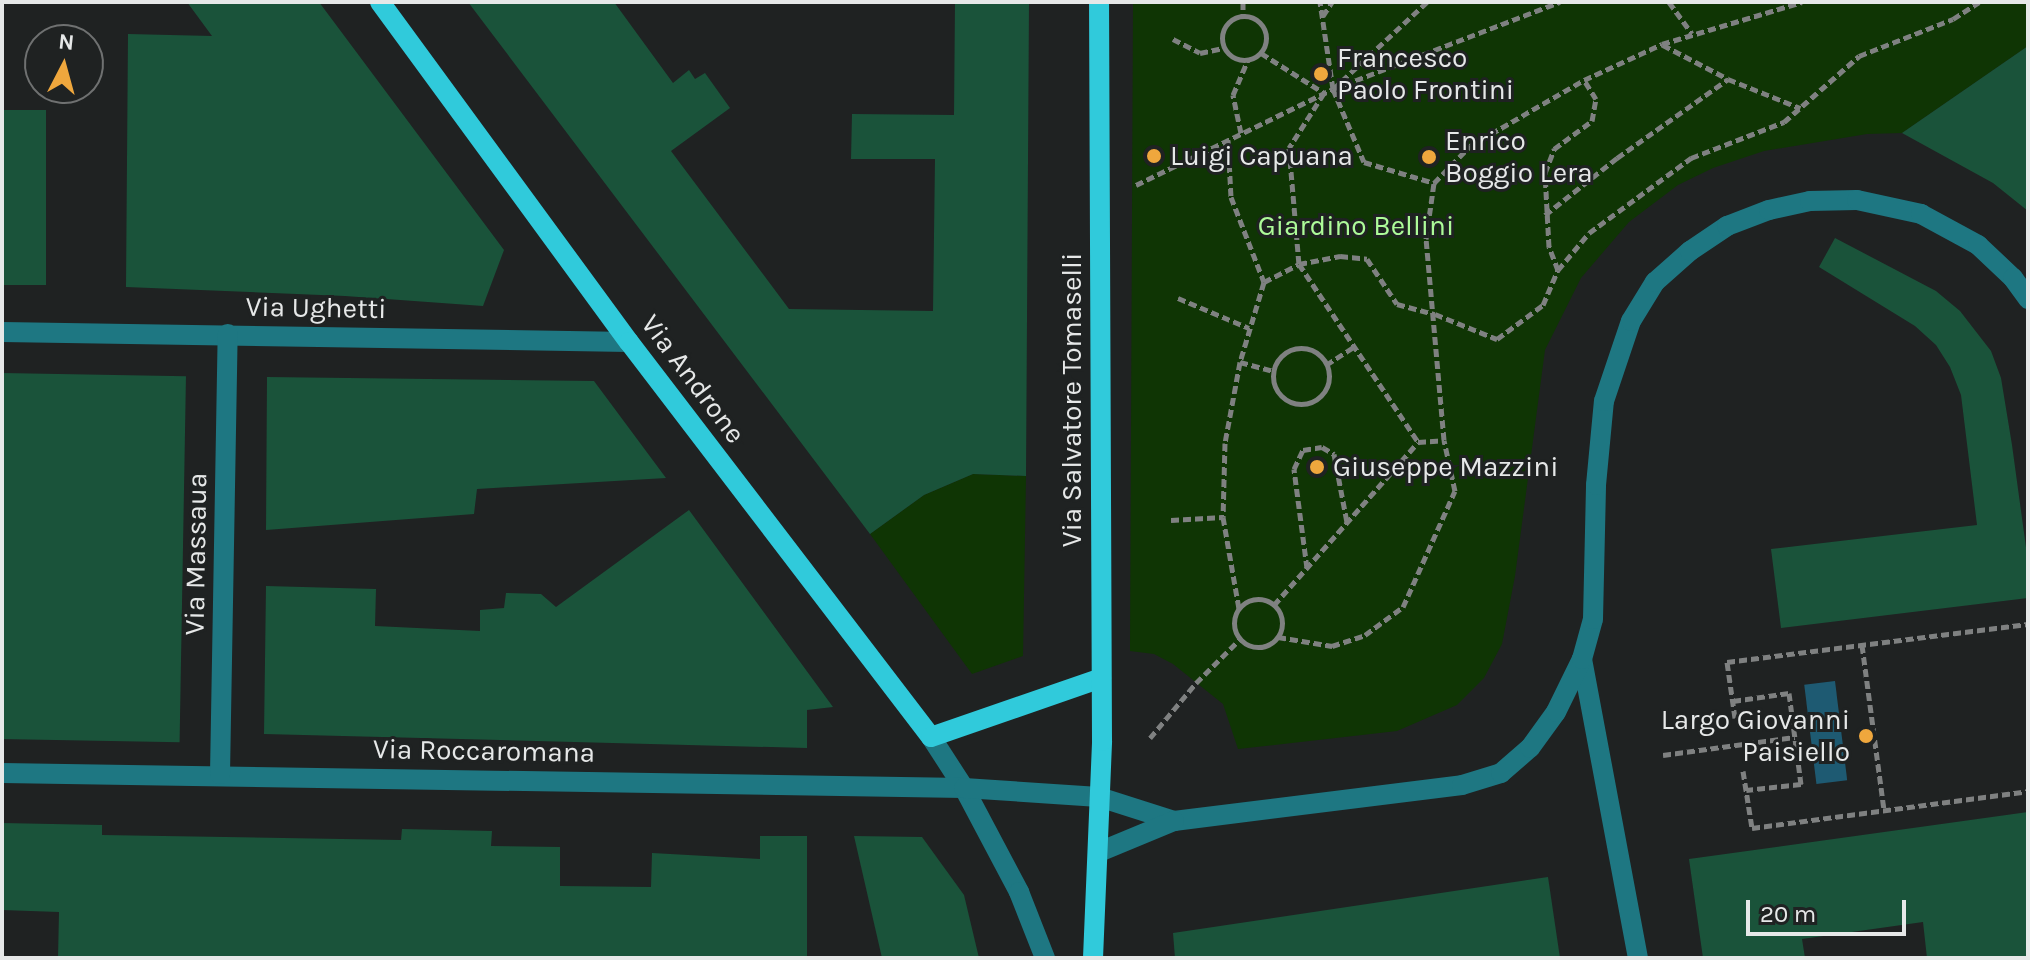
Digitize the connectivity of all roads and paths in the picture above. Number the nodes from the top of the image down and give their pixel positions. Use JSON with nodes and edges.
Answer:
{"nodes":[{"id":1,"x":380,"y":2,"type":"edge"},
{"id":2,"x":1099,"y":2,"type":"edge"},
{"id":3,"x":1243,"y":2,"type":"edge"},
{"id":4,"x":1320,"y":2,"type":"edge"},
{"id":5,"x":1332,"y":2,"type":"edge"},
{"id":6,"x":1427,"y":2,"type":"edge"},
{"id":7,"x":1560,"y":2,"type":"edge"},
{"id":8,"x":1669,"y":2,"type":"edge"},
{"id":9,"x":1802,"y":2,"type":"edge"},
{"id":10,"x":1979,"y":2,"type":"edge"},
{"id":11,"x":1243,"y":16,"type":"junction"},
{"id":12,"x":1322,"y":16,"type":"junction"},
{"id":13,"x":1692,"y":34,"type":"junction"},
{"id":14,"x":1173,"y":39,"type":"dead end"},
{"id":15,"x":1662,"y":44,"type":"junction"},
{"id":16,"x":1224,"y":48,"type":"junction"},
{"id":17,"x":1261,"y":53,"type":"junction"},
{"id":18,"x":1248,"y":60,"type":"junction"},
{"id":19,"x":1728,"y":79,"type":"junction"},
{"id":20,"x":1584,"y":80,"type":"junction"},
{"id":21,"x":1333,"y":89,"type":"junction"},
{"id":22,"x":1324,"y":93,"type":"junction"},
{"id":23,"x":1800,"y":108,"type":"junction"},
{"id":24,"x":1241,"y":133,"type":"junction"},
{"id":25,"x":1228,"y":140,"type":"junction"},
{"id":26,"x":1434,"y":183,"type":"junction"},
{"id":27,"x":1132,"y":187,"type":"dead end"},
{"id":28,"x":1545,"y":215,"type":"junction"},
{"id":29,"x":1299,"y":264,"type":"junction"},
{"id":30,"x":1558,"y":270,"type":"junction"},
{"id":31,"x":1264,"y":282,"type":"junction"},
{"id":32,"x":1178,"y":298,"type":"dead end"},
{"id":33,"x":2028,"y":299,"type":"edge"},
{"id":34,"x":1435,"y":314,"type":"junction"},
{"id":35,"x":1249,"y":328,"type":"junction"},
{"id":36,"x":2,"y":332,"type":"edge"},
{"id":37,"x":228,"y":334,"type":"junction"},
{"id":38,"x":629,"y":342,"type":"junction"},
{"id":39,"x":1354,"y":347,"type":"junction"},
{"id":40,"x":1240,"y":362,"type":"junction"},
{"id":41,"x":1326,"y":365,"type":"junction"},
{"id":42,"x":1273,"y":371,"type":"junction"},
{"id":43,"x":1444,"y":440,"type":"junction"},
{"id":44,"x":1418,"y":442,"type":"junction"},
{"id":45,"x":1223,"y":517,"type":"junction"},
{"id":46,"x":1171,"y":520,"type":"dead end"},
{"id":47,"x":1347,"y":523,"type":"junction"},
{"id":48,"x":1307,"y":568,"type":"junction"},
{"id":49,"x":1274,"y":605,"type":"junction"},
{"id":50,"x":1239,"y":609,"type":"junction"},
{"id":51,"x":2028,"y":624,"type":"edge"},
{"id":52,"x":1278,"y":637,"type":"junction"},
{"id":53,"x":1240,"y":639,"type":"junction"},
{"id":54,"x":1862,"y":645,"type":"junction"},
{"id":55,"x":1582,"y":659,"type":"junction"},
{"id":56,"x":1101,"y":678,"type":"junction"},
{"id":57,"x":1733,"y":701,"type":"junction"},
{"id":58,"x":1735,"y":718,"type":"dead end"},
{"id":59,"x":931,"y":737,"type":"junction"},
{"id":60,"x":1795,"y":737,"type":"junction"},
{"id":61,"x":1150,"y":738,"type":"dead end"},
{"id":62,"x":1663,"y":755,"type":"dead end"},
{"id":63,"x":1743,"y":771,"type":"dead end"},
{"id":64,"x":2,"y":773,"type":"edge"},
{"id":65,"x":220,"y":774,"type":"junction"},
{"id":66,"x":964,"y":788,"type":"junction"},
{"id":67,"x":1746,"y":790,"type":"junction"},
{"id":68,"x":2028,"y":791,"type":"edge"},
{"id":69,"x":1099,"y":797,"type":"junction"},
{"id":70,"x":1884,"y":810,"type":"junction"},
{"id":71,"x":1174,"y":821,"type":"junction"},
{"id":72,"x":1099,"y":852,"type":"junction"},
{"id":73,"x":1045,"y":958,"type":"edge"},
{"id":74,"x":1093,"y":958,"type":"edge"},
{"id":75,"x":1638,"y":958,"type":"edge"}],
"edges":[{"from":1,"to":38,"type":"main road","name":"Via Androne"},
{"from":2,"to":56,"type":"main road","name":"Via Salvatore Tomaselli"},
{"from":3,"to":11,"type":"path"},
{"from":4,"to":12,"type":"path"},
{"from":5,"to":12,"type":"path"},
{"from":6,"to":21,"type":"path"},
{"from":7,"to":21,"type":"path"},
{"from":8,"to":13,"type":"path"},
{"from":9,"to":13,"type":"path"},
{"from":10,"to":23,"type":"path"},
{"from":11,"to":16,"type":"path"},
{"from":11,"to":17,"type":"path"},
{"from":12,"to":21,"type":"path"},
{"from":13,"to":15,"type":"path"},
{"from":14,"to":16,"type":"path"},
{"from":15,"to":19,"type":"path"},
{"from":15,"to":20,"type":"path"},
{"from":16,"to":18,"type":"path"},
{"from":17,"to":18,"type":"path"},
{"from":17,"to":22,"type":"path"},
{"from":18,"to":24,"type":"path"},
{"from":19,"to":23,"type":"path"},
{"from":19,"to":28,"type":"path"},
{"from":20,"to":26,"type":"path"},
{"from":20,"to":28,"type":"path"},
{"from":21,"to":22,"type":"path"},
{"from":21,"to":26,"type":"path"},
{"from":22,"to":24,"type":"path"},
{"from":22,"to":29,"type":"path"},
{"from":23,"to":30,"type":"path"},
{"from":24,"to":25,"type":"path"},
{"from":25,"to":27,"type":"path"},
{"from":25,"to":31,"type":"path"},
{"from":26,"to":34,"type":"path"},
{"from":28,"to":30,"type":"path"},
{"from":29,"to":31,"type":"path"},
{"from":29,"to":34,"type":"path"},
{"from":29,"to":39,"type":"path"},
{"from":30,"to":34,"type":"path"},
{"from":31,"to":35,"type":"path"},
{"from":32,"to":35,"type":"path"},
{"from":33,"to":55,"type":"street"},
{"from":34,"to":43,"type":"path"},
{"from":35,"to":40,"type":"path"},
{"from":36,"to":37,"type":"street","name":"Via Ughetti"},
{"from":37,"to":38,"type":"street","name":"Via Ughetti"},
{"from":37,"to":65,"type":"street","name":"Via Massaua"},
{"from":38,"to":59,"type":"main road","name":"Via Androne"},
{"from":39,"to":41,"type":"path"},
{"from":39,"to":44,"type":"path"},
{"from":40,"to":42,"type":"path"},
{"from":40,"to":45,"type":"path"},
{"from":41,"to":42,"type":"path"},
{"from":41,"to":42,"type":"path"},
{"from":43,"to":44,"type":"path"},
{"from":43,"to":52,"type":"path"},
{"from":44,"to":47,"type":"path"},
{"from":45,"to":46,"type":"path"},
{"from":45,"to":50,"type":"path"},
{"from":47,"to":48,"type":"path"},
{"from":47,"to":48,"type":"path"},
{"from":48,"to":49,"type":"path"},
{"from":49,"to":50,"type":"path"},
{"from":49,"to":52,"type":"path"},
{"from":50,"to":53,"type":"path"},
{"from":51,"to":54,"type":"path"},
{"from":52,"to":53,"type":"path"},
{"from":53,"to":61,"type":"path"},
{"from":54,"to":57,"type":"path"},
{"from":54,"to":70,"type":"path"},
{"from":55,"to":71,"type":"street"},
{"from":55,"to":75,"type":"street"},
{"from":56,"to":59,"type":"main road"},
{"from":56,"to":69,"type":"main road","name":"Via Salvatore Tomaselli"},
{"from":57,"to":58,"type":"path"},
{"from":57,"to":60,"type":"path"},
{"from":59,"to":66,"type":"street","name":"Via Androne"},
{"from":60,"to":62,"type":"path"},
{"from":60,"to":67,"type":"path"},
{"from":63,"to":67,"type":"path"},
{"from":64,"to":65,"type":"street","name":"Via Roccaromana"},
{"from":65,"to":66,"type":"street","name":"Via Roccaromana"},
{"from":66,"to":69,"type":"street","name":"Via Roccaromana"},
{"from":66,"to":73,"type":"street","name":"Via Androne"},
{"from":67,"to":70,"type":"path"},
{"from":68,"to":70,"type":"path"},
{"from":69,"to":71,"type":"street","name":"Via Roccaromana"},
{"from":69,"to":72,"type":"main road","name":"Via Salvatore Tomaselli"},
{"from":71,"to":72,"type":"street"},
{"from":72,"to":74,"type":"main road","name":"Via Salvatore Tomaselli"}]}
